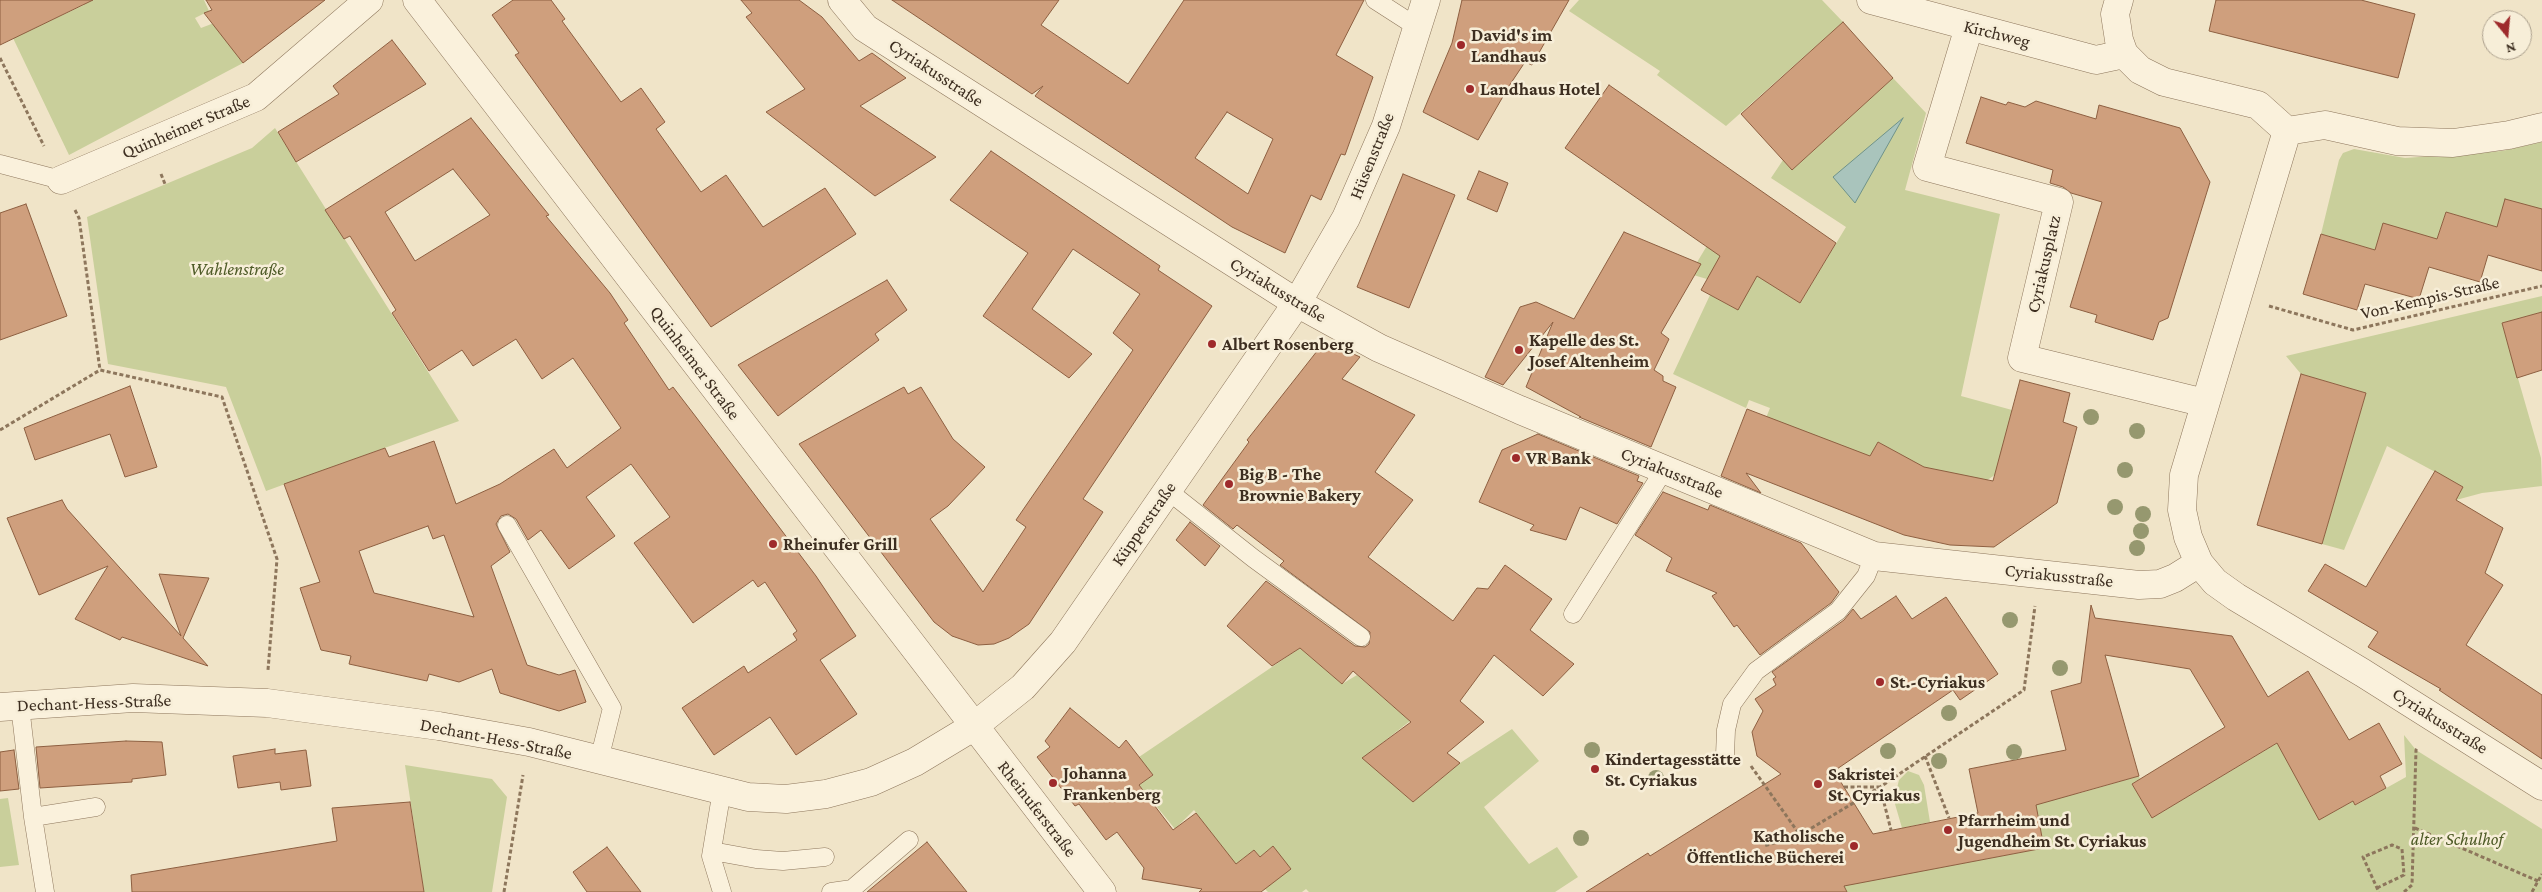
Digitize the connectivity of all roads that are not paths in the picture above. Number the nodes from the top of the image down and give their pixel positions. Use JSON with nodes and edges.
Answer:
{"nodes":[{"id":1,"x":369,"y":0,"type":"edge"},
{"id":2,"x":417,"y":0,"type":"edge"},
{"id":3,"x":842,"y":0,"type":"edge"},
{"id":4,"x":1375,"y":0,"type":"edge"},
{"id":5,"x":1426,"y":0,"type":"edge"},
{"id":6,"x":1871,"y":0,"type":"edge"},
{"id":7,"x":2119,"y":0,"type":"edge"},
{"id":8,"x":1417,"y":27,"type":"junction"},
{"id":9,"x":1969,"y":27,"type":"junction"},
{"id":10,"x":2124,"y":54,"type":"junction"},
{"id":11,"x":2542,"y":127,"type":"edge"},
{"id":12,"x":2287,"y":131,"type":"junction"},
{"id":13,"x":0,"y":164,"type":"edge"},
{"id":14,"x":61,"y":180,"type":"joint"},
{"id":15,"x":1297,"y":303,"type":"junction"},
{"id":16,"x":2205,"y":403,"type":"junction"},
{"id":17,"x":1664,"y":470,"type":"junction"},
{"id":18,"x":1167,"y":490,"type":"junction"},
{"id":19,"x":507,"y":525,"type":"dead end"},
{"id":20,"x":1874,"y":556,"type":"junction"},
{"id":21,"x":2199,"y":563,"type":"junction"},
{"id":22,"x":1573,"y":614,"type":"dead end"},
{"id":23,"x":1361,"y":637,"type":"dead end"},
{"id":24,"x":10,"y":707,"type":"edge"},
{"id":25,"x":973,"y":727,"type":"junction"},
{"id":26,"x":1725,"y":755,"type":"dead end"},
{"id":27,"x":599,"y":760,"type":"junction"},
{"id":28,"x":2542,"y":786,"type":"edge"},
{"id":29,"x":722,"y":790,"type":"junction"},
{"id":30,"x":96,"y":806,"type":"dead end"},
{"id":31,"x":33,"y":817,"type":"junction"},
{"id":32,"x":908,"y":840,"type":"dead end"},
{"id":33,"x":712,"y":851,"type":"junction"},
{"id":34,"x":825,"y":857,"type":"dead end"},
{"id":35,"x":45,"y":892,"type":"edge"},
{"id":36,"x":722,"y":892,"type":"edge"},
{"id":37,"x":831,"y":892,"type":"edge"},
{"id":38,"x":1102,"y":892,"type":"edge"}],
"edges":[{"from":1,"to":14,"type":"street","name":"Quinheimer Straße"},
{"from":2,"to":25,"type":"street","name":"Quinheimer Straße"},
{"from":3,"to":15,"type":"street","name":"Cyriakusstraße"},
{"from":4,"to":8,"type":"lane"},
{"from":5,"to":8,"type":"street","name":"Hüsenstraße"},
{"from":6,"to":9,"type":"street","name":"Kirchweg"},
{"from":7,"to":10,"type":"street"},
{"from":8,"to":15,"type":"street","name":"Hüsenstraße"},
{"from":9,"to":10,"type":"street","name":"Kirchweg"},
{"from":9,"to":16,"type":"street","name":"Cyriakusplatz"},
{"from":10,"to":12,"type":"street"},
{"from":11,"to":12,"type":"street"},
{"from":12,"to":16,"type":"street"},
{"from":13,"to":14,"type":"lane"},
{"from":15,"to":17,"type":"street","name":"Cyriakusstraße"},
{"from":15,"to":18,"type":"street","name":"Küpperstraße"},
{"from":16,"to":21,"type":"street"},
{"from":17,"to":20,"type":"street","name":"Cyriakusstraße"},
{"from":17,"to":22,"type":"lane"},
{"from":18,"to":23,"type":"lane"},
{"from":18,"to":25,"type":"street","name":"Küpperstraße"},
{"from":19,"to":27,"type":"lane"},
{"from":20,"to":21,"type":"street","name":"Cyriakusstraße"},
{"from":20,"to":26,"type":"lane"},
{"from":21,"to":28,"type":"street","name":"Cyriakusstraße"},
{"from":24,"to":27,"type":"street","name":"Dechant-Hess-Straße"},
{"from":24,"to":31,"type":"lane"},
{"from":25,"to":29,"type":"street","name":"Dechant-Hess-Straße"},
{"from":25,"to":38,"type":"street","name":"Rheinuferstraße"},
{"from":27,"to":29,"type":"street","name":"Dechant-Hess-Straße"},
{"from":29,"to":33,"type":"lane"},
{"from":30,"to":31,"type":"lane"},
{"from":31,"to":35,"type":"lane"},
{"from":32,"to":37,"type":"lane"},
{"from":33,"to":34,"type":"lane"},
{"from":33,"to":36,"type":"lane"}]}
